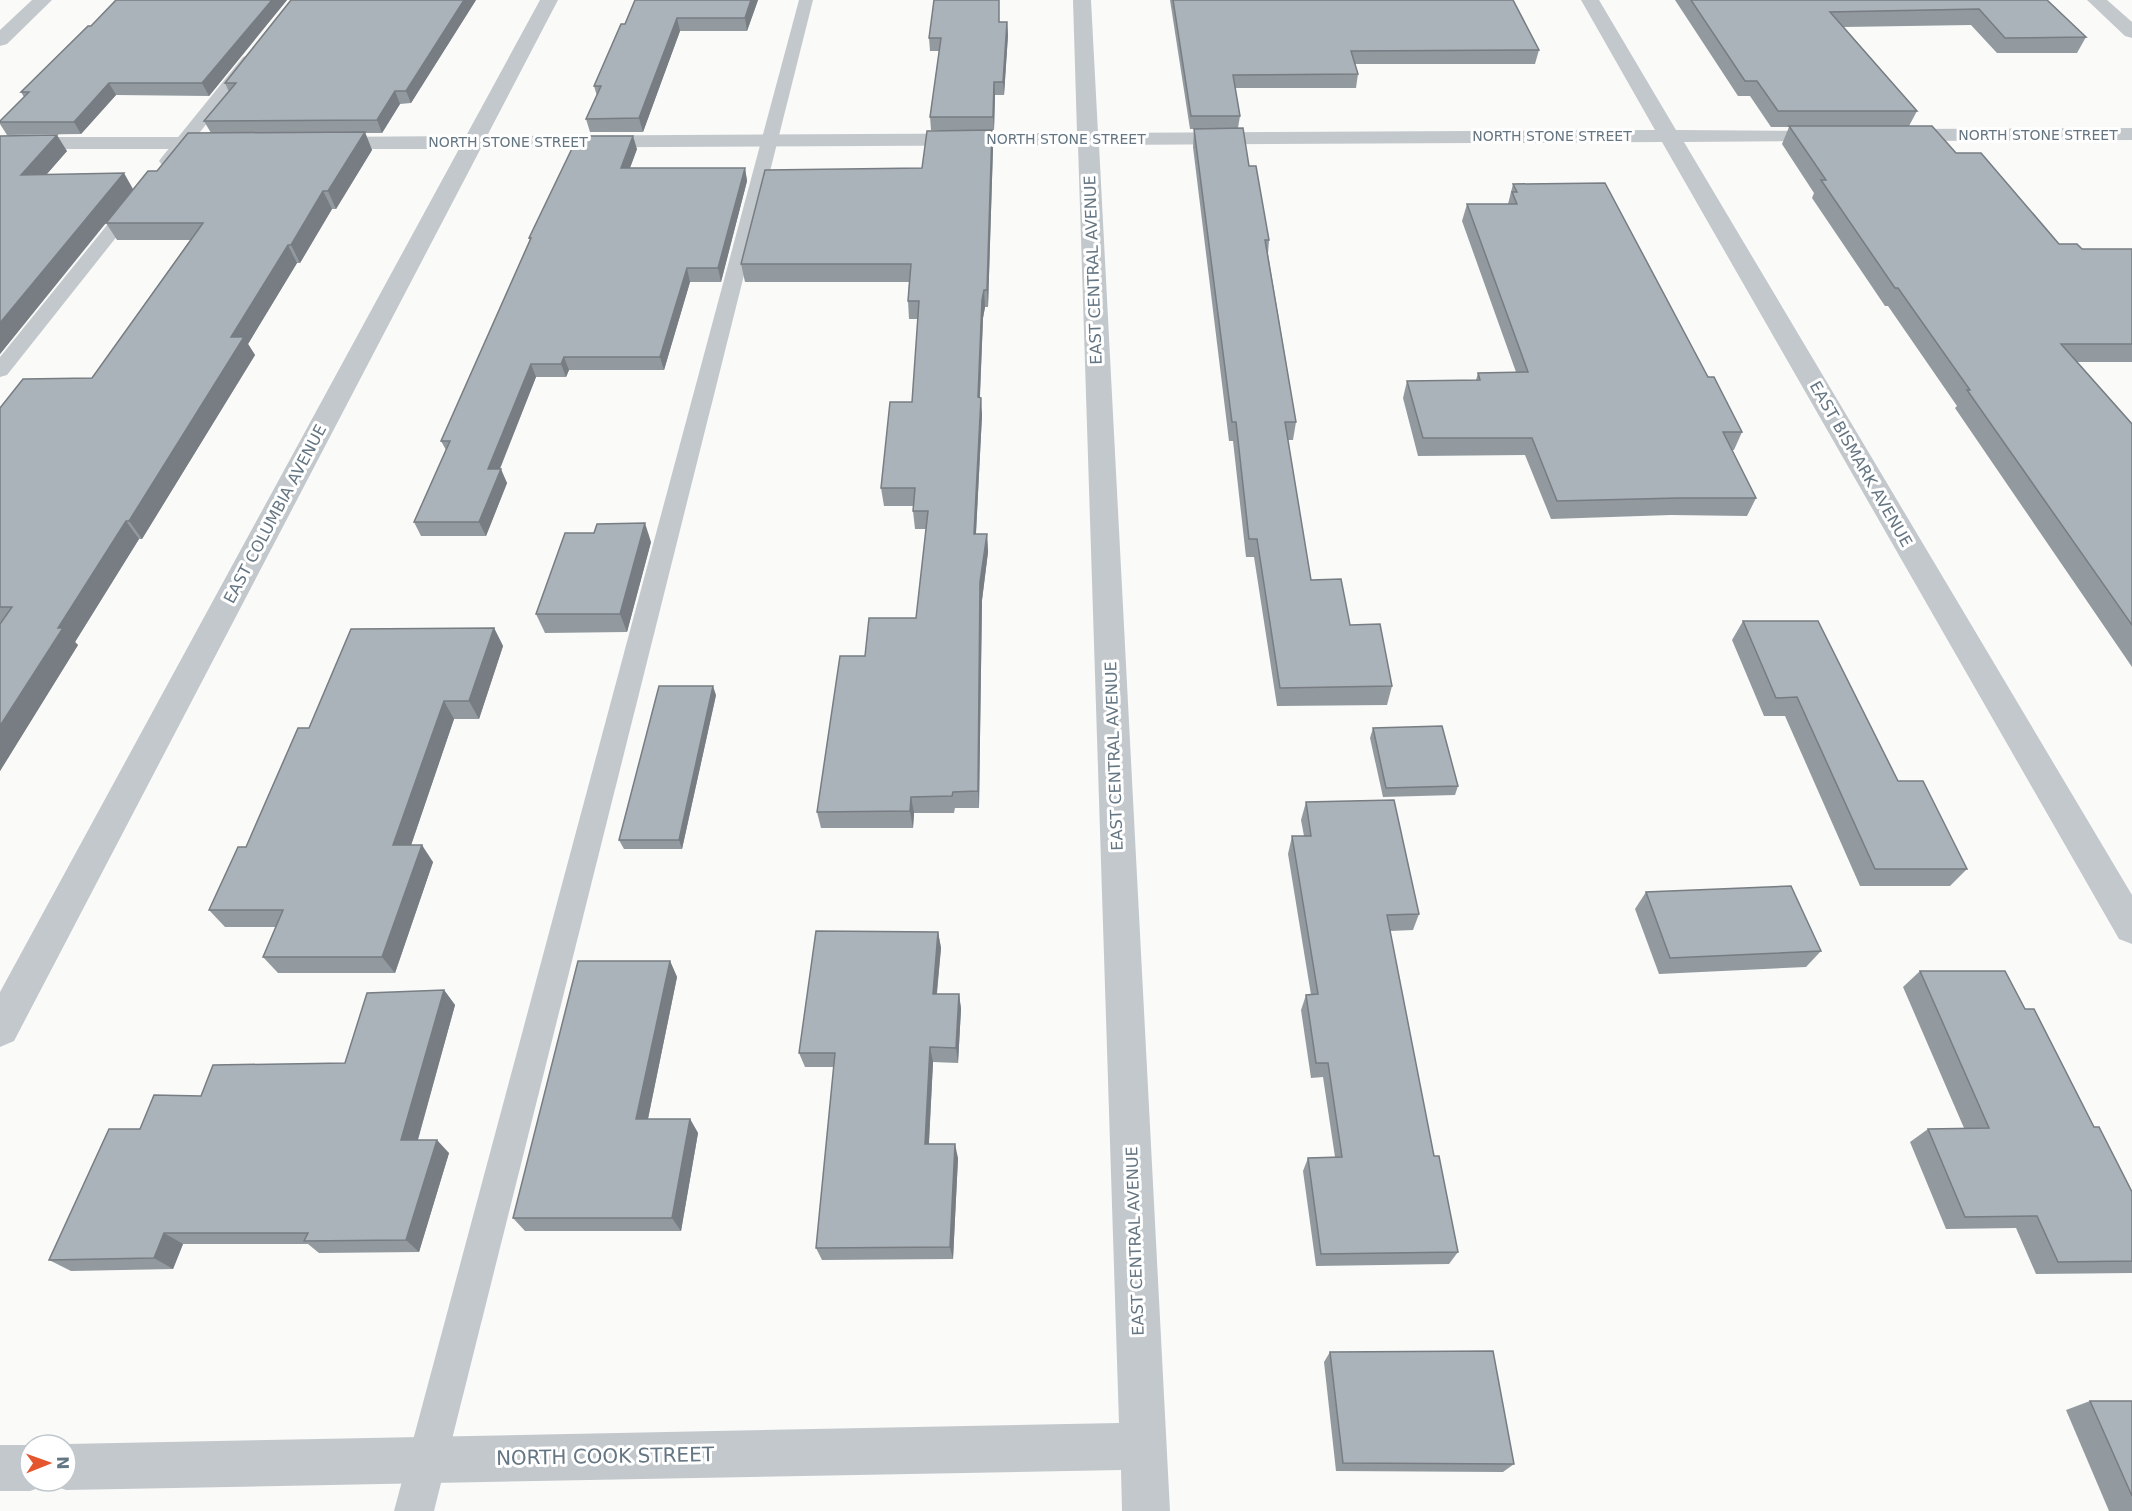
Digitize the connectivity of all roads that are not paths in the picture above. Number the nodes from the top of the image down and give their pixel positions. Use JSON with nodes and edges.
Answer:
{"nodes":[{"id":1,"x":43,"y":0,"type":"edge"},
{"id":2,"x":549,"y":0,"type":"edge"},
{"id":3,"x":806,"y":0,"type":"edge"},
{"id":4,"x":1082,"y":0,"type":"edge"},
{"id":5,"x":1590,"y":0,"type":"edge"},
{"id":6,"x":2096,"y":0,"type":"edge"},
{"id":7,"x":2132,"y":32,"type":"edge"},
{"id":8,"x":0,"y":40,"type":"edge"},
{"id":9,"x":261,"y":45,"type":"edge"},
{"id":10,"x":2132,"y":134,"type":"edge"},
{"id":11,"x":1847,"y":135,"type":"edge"},
{"id":12,"x":1871,"y":135,"type":"edge"},
{"id":13,"x":1669,"y":136,"type":"junction"},
{"id":14,"x":1088,"y":139,"type":"junction"},
{"id":15,"x":769,"y":141,"type":"junction"},
{"id":16,"x":473,"y":142,"type":"junction"},
{"id":17,"x":0,"y":143,"type":"edge"},
{"id":18,"x":182,"y":143,"type":"junction"},
{"id":19,"x":240,"y":143,"type":"edge"},
{"id":20,"x":299,"y":143,"type":"edge"},
{"id":21,"x":160,"y":171,"type":"edge"},
{"id":22,"x":146,"y":189,"type":"edge"},
{"id":23,"x":0,"y":371,"type":"edge"},
{"id":24,"x":2132,"y":928,"type":"edge"},
{"id":25,"x":0,"y":1029,"type":"edge"},
{"id":26,"x":1143,"y":1446,"type":"junction"},
{"id":27,"x":428,"y":1459,"type":"junction"},
{"id":28,"x":78,"y":1467,"type":"edge"},
{"id":29,"x":0,"y":1468,"type":"edge"},
{"id":30,"x":18,"y":1468,"type":"edge"},
{"id":31,"x":414,"y":1511,"type":"edge"},
{"id":32,"x":1146,"y":1511,"type":"edge"}],
"edges":[{"from":1,"to":8,"type":"street"},
{"from":2,"to":16,"type":"street","name":"EAST COLUMBIA AVENUE"},
{"from":3,"to":15,"type":"lane"},
{"from":4,"to":14,"type":"street","name":"EAST CENTRAL AVENUE"},
{"from":5,"to":13,"type":"street","name":"EAST BISMARK AVENUE"},
{"from":6,"to":7,"type":"street"},
{"from":9,"to":18,"type":"lane"},
{"from":10,"to":12,"type":"street","name":"NORTH STONE STREET"},
{"from":11,"to":13,"type":"street","name":"NORTH STONE STREET"},
{"from":13,"to":14,"type":"street","name":"NORTH STONE STREET"},
{"from":13,"to":24,"type":"street","name":"EAST BISMARK AVENUE"},
{"from":14,"to":15,"type":"street","name":"NORTH STONE STREET"},
{"from":14,"to":26,"type":"street","name":"EAST CENTRAL AVENUE"},
{"from":15,"to":16,"type":"street","name":"NORTH STONE STREET"},
{"from":15,"to":27,"type":"lane"},
{"from":16,"to":20,"type":"street","name":"NORTH STONE STREET"},
{"from":16,"to":25,"type":"street","name":"EAST COLUMBIA AVENUE"},
{"from":17,"to":18,"type":"street"},
{"from":18,"to":19,"type":"street"},
{"from":18,"to":21,"type":"lane"},
{"from":22,"to":23,"type":"lane"},
{"from":26,"to":27,"type":"street","name":"NORTH COOK STREET"},
{"from":26,"to":32,"type":"street","name":"EAST CENTRAL AVENUE"},
{"from":27,"to":28,"type":"street","name":"NORTH COOK STREET"},
{"from":27,"to":31,"type":"lane"},
{"from":29,"to":30,"type":"street"}]}
